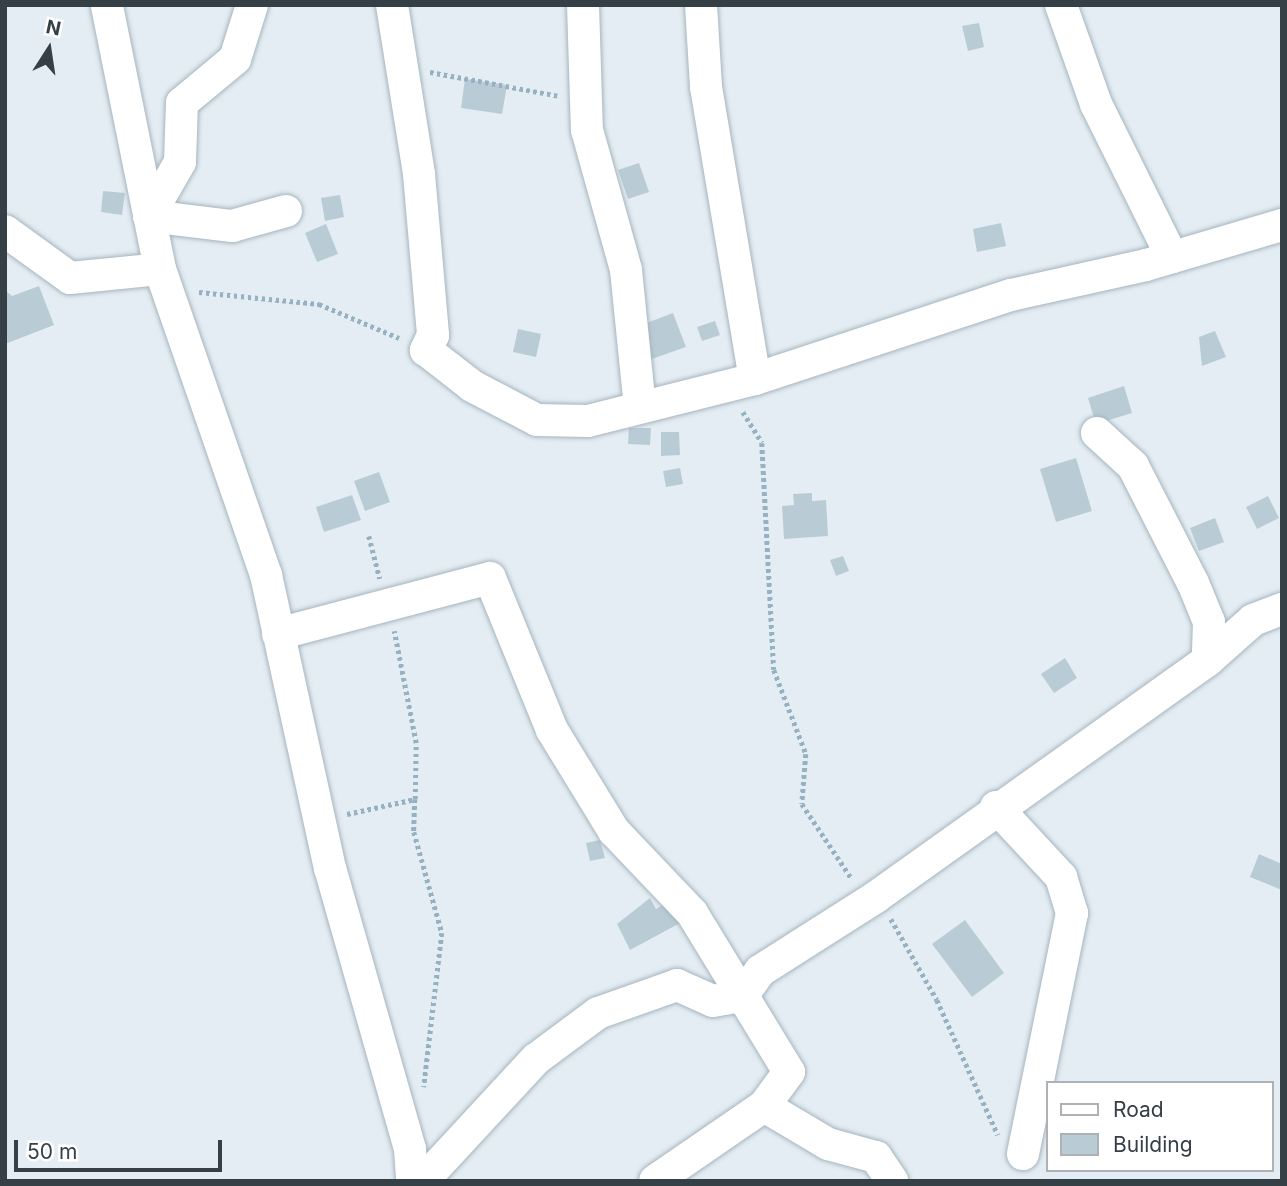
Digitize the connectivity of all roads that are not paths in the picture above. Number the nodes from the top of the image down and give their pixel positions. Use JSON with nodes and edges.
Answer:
{"nodes":[{"id":1,"x":107,"y":5,"type":"edge"},
{"id":2,"x":252,"y":5,"type":"edge"},
{"id":3,"x":392,"y":5,"type":"edge"},
{"id":4,"x":583,"y":5,"type":"edge"},
{"id":5,"x":701,"y":5,"type":"edge"},
{"id":6,"x":1061,"y":5,"type":"edge"},
{"id":7,"x":286,"y":211,"type":"dead end"},
{"id":8,"x":149,"y":216,"type":"junction"},
{"id":9,"x":1282,"y":225,"type":"edge"},
{"id":10,"x":5,"y":230,"type":"edge"},
{"id":11,"x":1172,"y":257,"type":"junction"},
{"id":12,"x":163,"y":280,"type":"junction"},
{"id":13,"x":755,"y":379,"type":"junction"},
{"id":14,"x":640,"y":407,"type":"junction"},
{"id":15,"x":1097,"y":433,"type":"dead end"},
{"id":16,"x":1282,"y":609,"type":"edge"},
{"id":17,"x":278,"y":634,"type":"junction"},
{"id":18,"x":1208,"y":660,"type":"junction"},
{"id":19,"x":996,"y":807,"type":"junction"},
{"id":20,"x":742,"y":996,"type":"junction"},
{"id":21,"x":764,"y":1106,"type":"junction"},
{"id":22,"x":1023,"y":1154,"type":"road end"},
{"id":23,"x":412,"y":1181,"type":"edge"},
{"id":24,"x":423,"y":1181,"type":"edge"},
{"id":25,"x":655,"y":1181,"type":"edge"},
{"id":26,"x":892,"y":1181,"type":"edge"}],
"edges":[{"from":1,"to":8,"type":"street"},
{"from":2,"to":8,"type":"street"},
{"from":3,"to":14,"type":"street"},
{"from":4,"to":14,"type":"street"},
{"from":5,"to":13,"type":"street"},
{"from":6,"to":11,"type":"street"},
{"from":7,"to":8,"type":"street"},
{"from":8,"to":12,"type":"street"},
{"from":9,"to":11,"type":"street"},
{"from":10,"to":12,"type":"street"},
{"from":11,"to":13,"type":"street"},
{"from":12,"to":17,"type":"street"},
{"from":13,"to":14,"type":"street"},
{"from":15,"to":18,"type":"street"},
{"from":16,"to":18,"type":"street"},
{"from":17,"to":20,"type":"street"},
{"from":17,"to":23,"type":"street"},
{"from":18,"to":19,"type":"street"},
{"from":19,"to":20,"type":"street"},
{"from":19,"to":22,"type":"street"},
{"from":20,"to":21,"type":"street"},
{"from":20,"to":24,"type":"street"},
{"from":21,"to":25,"type":"street"},
{"from":21,"to":26,"type":"street"}]}
